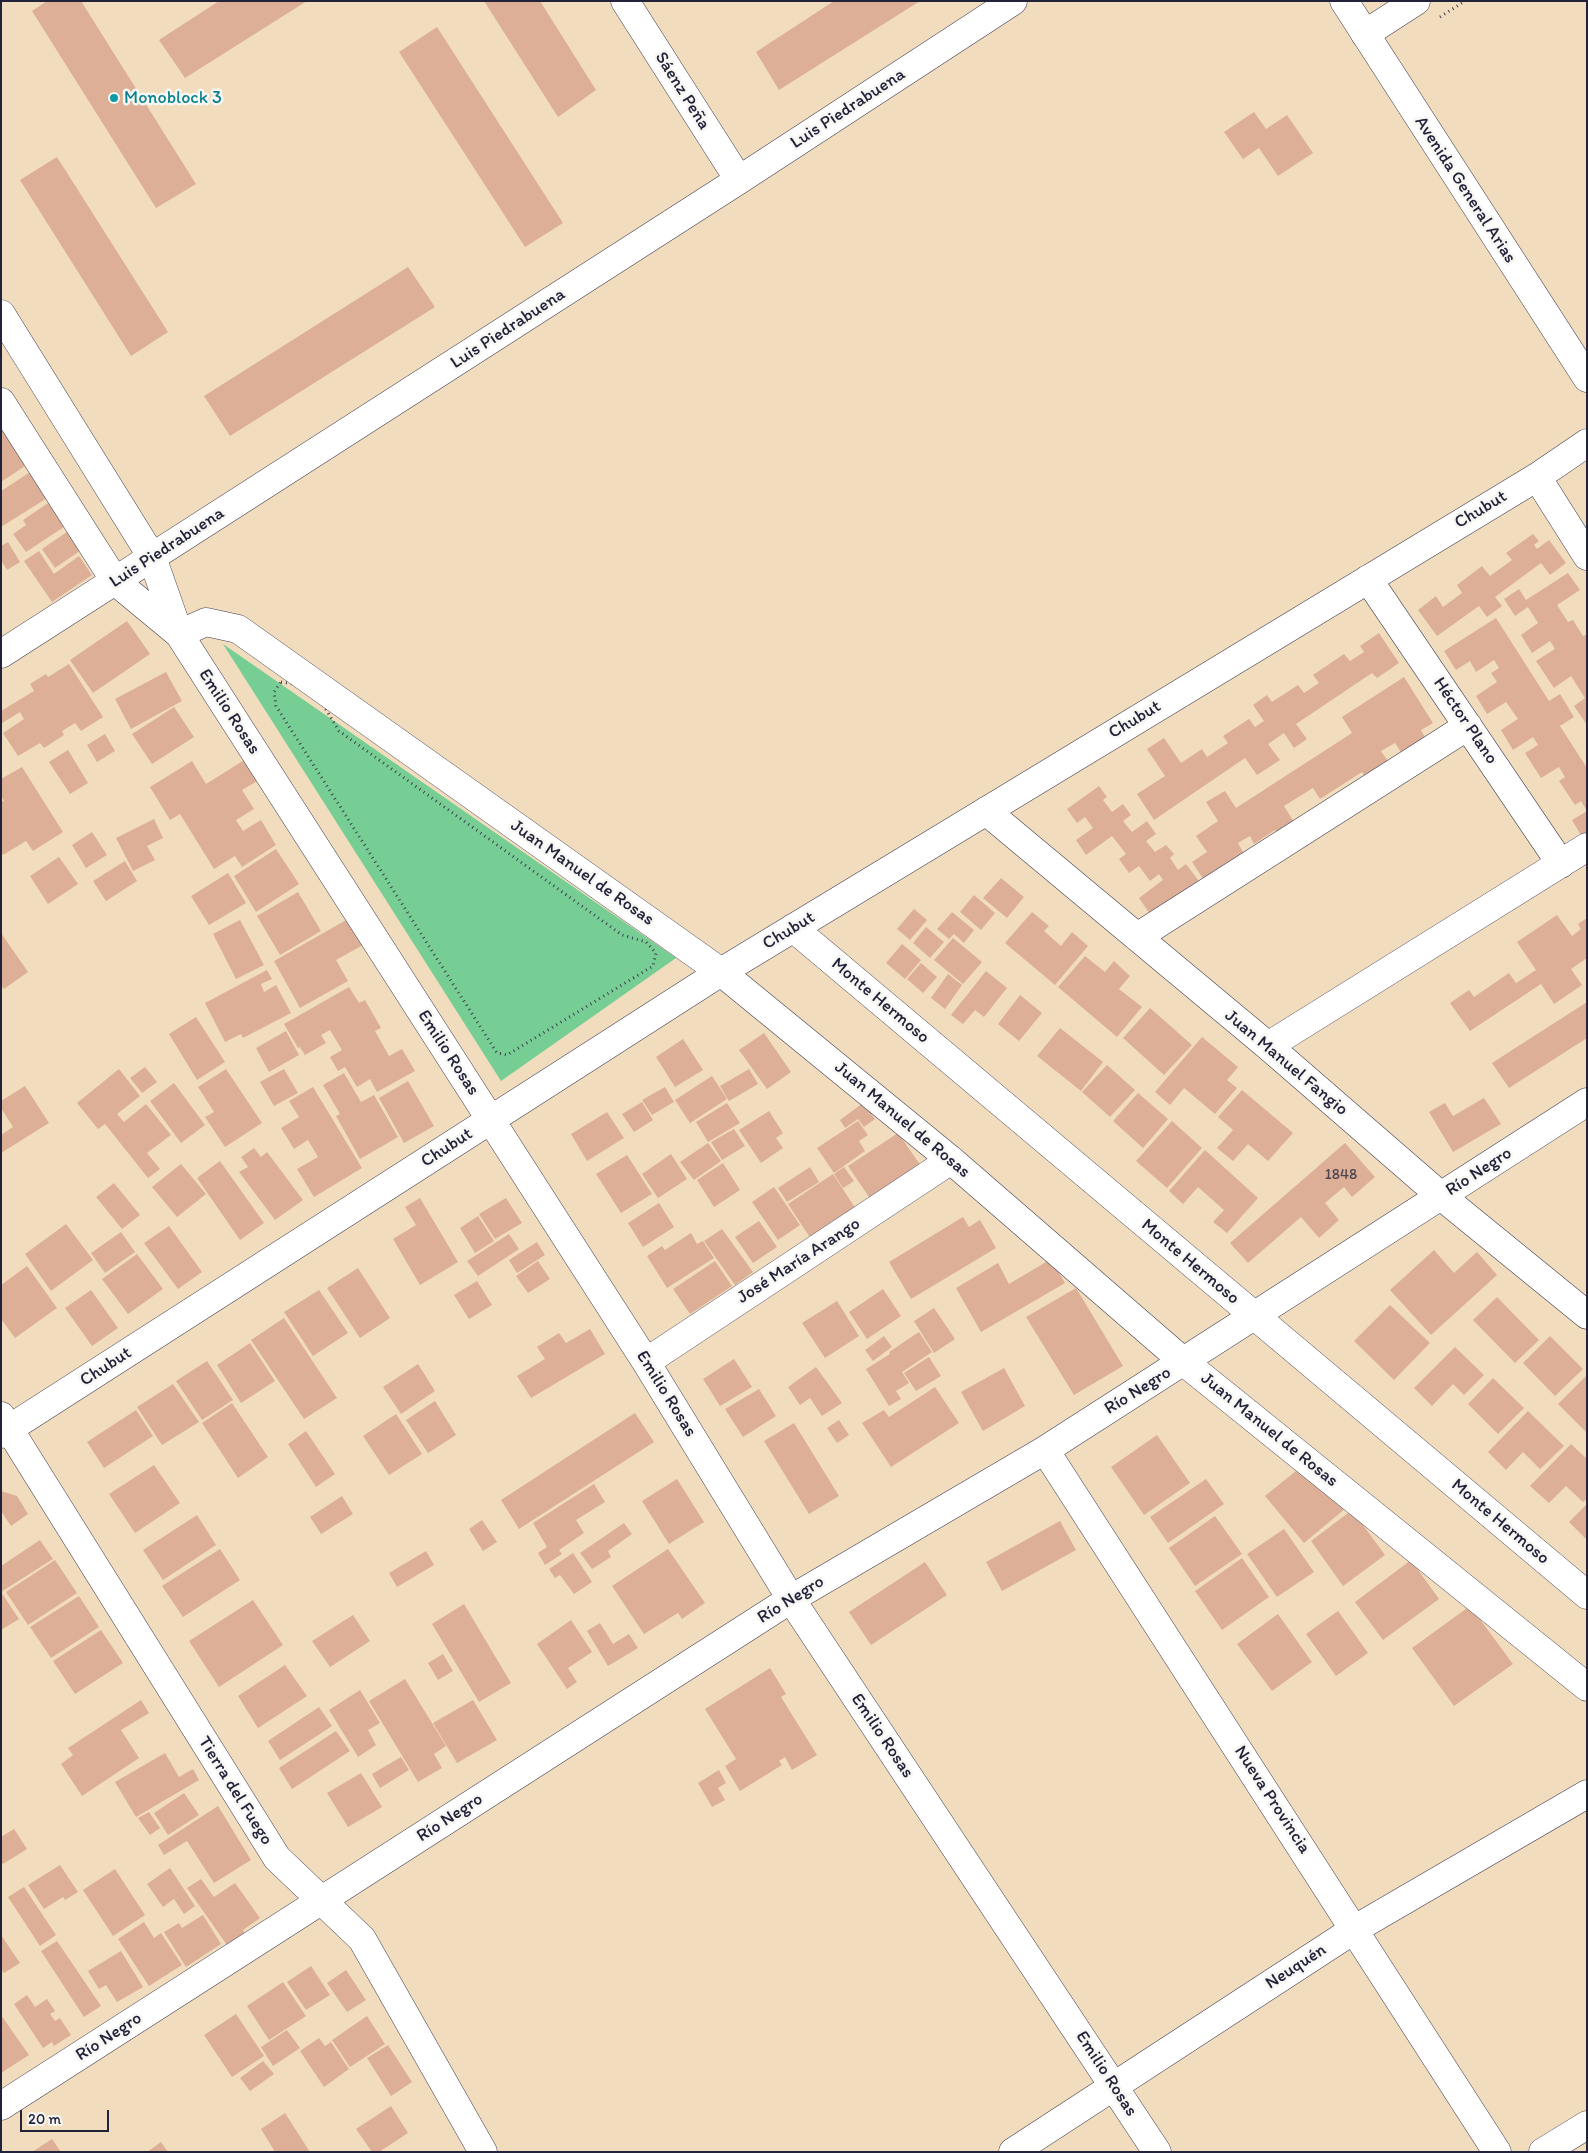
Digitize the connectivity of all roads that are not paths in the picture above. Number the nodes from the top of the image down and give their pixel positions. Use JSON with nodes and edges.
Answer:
{"nodes":[{"id":1,"x":625,"y":1,"type":"edge"},
{"id":2,"x":1013,"y":1,"type":"edge"},
{"id":3,"x":1344,"y":1,"type":"edge"},
{"id":4,"x":1416,"y":1,"type":"edge"},
{"id":5,"x":1364,"y":34,"type":"junction"},
{"id":6,"x":739,"y":180,"type":"junction"},
{"id":7,"x":1,"y":314,"type":"edge"},
{"id":8,"x":1587,"y":378,"type":"edge"},
{"id":9,"x":1,"y":402,"type":"edge"},
{"id":10,"x":1587,"y":444,"type":"edge"},
{"id":11,"x":1537,"y":477,"type":"junction"},
{"id":12,"x":1587,"y":556,"type":"edge"},
{"id":13,"x":152,"y":557,"type":"junction"},
{"id":14,"x":1368,"y":579,"type":"junction"},
{"id":15,"x":115,"y":581,"type":"junction"},
{"id":16,"x":179,"y":634,"type":"junction"},
{"id":17,"x":1,"y":654,"type":"edge"},
{"id":18,"x":1468,"y":726,"type":"junction"},
{"id":19,"x":986,"y":811,"type":"junction"},
{"id":20,"x":1587,"y":847,"type":"edge"},
{"id":21,"x":1561,"y":864,"type":"junction"},
{"id":22,"x":793,"y":928,"type":"junction"},
{"id":23,"x":1137,"y":938,"type":"junction"},
{"id":24,"x":721,"y":972,"type":"junction"},
{"id":25,"x":1268,"y":1046,"type":"junction"},
{"id":26,"x":1587,"y":1102,"type":"edge"},
{"id":27,"x":490,"y":1120,"type":"junction"},
{"id":28,"x":951,"y":1160,"type":"junction"},
{"id":29,"x":1441,"y":1196,"type":"junction"},
{"id":30,"x":1253,"y":1315,"type":"junction"},
{"id":31,"x":1587,"y":1315,"type":"edge"},
{"id":32,"x":646,"y":1362,"type":"junction"},
{"id":33,"x":1184,"y":1362,"type":"junction"},
{"id":34,"x":4,"y":1426,"type":"edge"},
{"id":35,"x":1045,"y":1450,"type":"junction"},
{"id":36,"x":1587,"y":1595,"type":"edge"},
{"id":37,"x":791,"y":1599,"type":"junction"},
{"id":38,"x":1587,"y":1686,"type":"edge"},
{"id":39,"x":1587,"y":1794,"type":"edge"},
{"id":40,"x":321,"y":1902,"type":"junction"},
{"id":41,"x":1355,"y":1929,"type":"junction"},
{"id":42,"x":1115,"y":2086,"type":"junction"},
{"id":43,"x":1,"y":2106,"type":"edge"},
{"id":44,"x":1587,"y":2125,"type":"edge"},
{"id":45,"x":483,"y":2152,"type":"edge"},
{"id":46,"x":1013,"y":2152,"type":"edge"},
{"id":47,"x":1157,"y":2152,"type":"edge"},
{"id":48,"x":1496,"y":2152,"type":"edge"},
{"id":49,"x":1544,"y":2152,"type":"edge"}],
"edges":[{"from":1,"to":6,"type":"street","name":"Sáenz Peña"},
{"from":2,"to":6,"type":"street","name":"Luis Piedrabuena"},
{"from":3,"to":5,"type":"street","name":"Avenida General Arias"},
{"from":4,"to":5,"type":"street"},
{"from":5,"to":8,"type":"street","name":"Avenida General Arias"},
{"from":6,"to":13,"type":"street","name":"Luis Piedrabuena"},
{"from":7,"to":13,"type":"street","name":"Emilio Rosas"},
{"from":9,"to":15,"type":"street","name":"Emilio Rosas"},
{"from":10,"to":11,"type":"street","name":"Chubut"},
{"from":11,"to":12,"type":"street"},
{"from":11,"to":14,"type":"street","name":"Chubut"},
{"from":13,"to":15,"type":"street","name":"Luis Piedrabuena"},
{"from":13,"to":16,"type":"street","name":"Emilio Rosas"},
{"from":14,"to":18,"type":"street","name":"Héctor Plano"},
{"from":14,"to":19,"type":"street","name":"Chubut"},
{"from":15,"to":16,"type":"street","name":"Emilio Rosas"},
{"from":15,"to":17,"type":"street","name":"Luis Piedrabuena"},
{"from":16,"to":24,"type":"street","name":"Juan Manuel de Rosas"},
{"from":16,"to":27,"type":"street","name":"Emilio Rosas"},
{"from":18,"to":21,"type":"street","name":"Héctor Plano"},
{"from":18,"to":23,"type":"street"},
{"from":19,"to":22,"type":"street","name":"Chubut"},
{"from":19,"to":23,"type":"street","name":"Juan Manuel Fangio"},
{"from":20,"to":21,"type":"street"},
{"from":21,"to":25,"type":"street"},
{"from":22,"to":24,"type":"street","name":"Chubut"},
{"from":22,"to":30,"type":"street","name":"Monte Hermoso"},
{"from":23,"to":25,"type":"street","name":"Juan Manuel Fangio"},
{"from":24,"to":27,"type":"street","name":"Chubut"},
{"from":24,"to":28,"type":"street","name":"Juan Manuel de Rosas"},
{"from":25,"to":29,"type":"street","name":"Juan Manuel Fangio"},
{"from":26,"to":29,"type":"street","name":"Río Negro"},
{"from":27,"to":32,"type":"street","name":"Emilio Rosas"},
{"from":27,"to":34,"type":"street","name":"Chubut"},
{"from":28,"to":32,"type":"street","name":"José María Arango"},
{"from":28,"to":33,"type":"street","name":"Juan Manuel de Rosas"},
{"from":29,"to":30,"type":"street","name":"Río Negro"},
{"from":29,"to":31,"type":"street","name":"Juan Manuel Fangio"},
{"from":30,"to":33,"type":"street","name":"Río Negro"},
{"from":30,"to":36,"type":"street","name":"Monte Hermoso"},
{"from":32,"to":37,"type":"street","name":"Emilio Rosas"},
{"from":33,"to":35,"type":"street","name":"Río Negro"},
{"from":33,"to":38,"type":"street","name":"Juan Manuel de Rosas"},
{"from":34,"to":40,"type":"street","name":"Tierra del Fuego"},
{"from":35,"to":37,"type":"street","name":"Río Negro"},
{"from":35,"to":41,"type":"street","name":"Nueva Provincia"},
{"from":37,"to":40,"type":"street","name":"Río Negro"},
{"from":37,"to":42,"type":"street","name":"Emilio Rosas"},
{"from":39,"to":41,"type":"street","name":"Neuquén"},
{"from":40,"to":43,"type":"street","name":"Río Negro"},
{"from":40,"to":45,"type":"street","name":"Tierra del Fuego"},
{"from":41,"to":42,"type":"street","name":"Neuquén"},
{"from":41,"to":48,"type":"street","name":"Nueva Provincia"},
{"from":42,"to":46,"type":"street","name":"Neuquén"},
{"from":42,"to":47,"type":"street","name":"Emilio Rosas"},
{"from":44,"to":49,"type":"street"}]}
